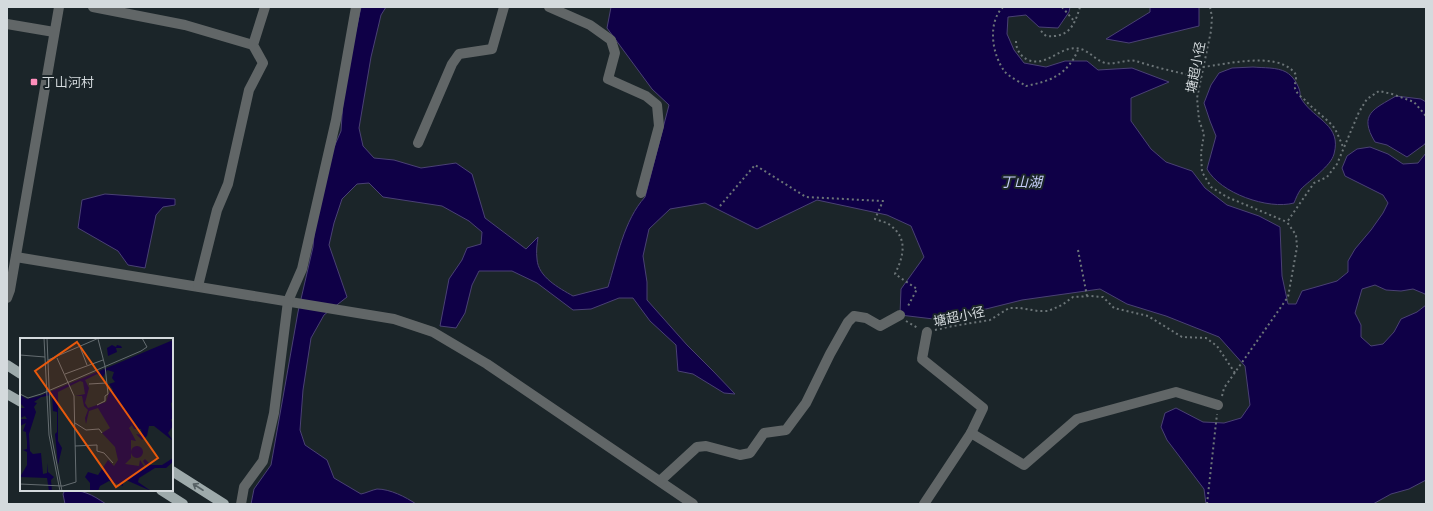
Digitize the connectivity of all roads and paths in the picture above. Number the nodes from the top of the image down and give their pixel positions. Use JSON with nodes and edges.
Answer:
{"nodes":[{"id":1,"x":59,"y":7,"type":"edge"},
{"id":2,"x":93,"y":7,"type":"edge"},
{"id":3,"x":265,"y":7,"type":"edge"},
{"id":4,"x":356,"y":7,"type":"edge"},
{"id":5,"x":504,"y":7,"type":"edge"},
{"id":6,"x":549,"y":7,"type":"edge"},
{"id":7,"x":1003,"y":7,"type":"edge"},
{"id":8,"x":1062,"y":7,"type":"edge"},
{"id":9,"x":1080,"y":7,"type":"edge"},
{"id":10,"x":1210,"y":7,"type":"edge"},
{"id":11,"x":1075,"y":22,"type":"junction"},
{"id":12,"x":7,"y":24,"type":"edge"},
{"id":13,"x":1041,"y":30,"type":"dead end"},
{"id":14,"x":54,"y":32,"type":"junction"},
{"id":15,"x":1016,"y":41,"type":"dead end"},
{"id":16,"x":253,"y":45,"type":"junction"},
{"id":17,"x":1079,"y":50,"type":"junction"},
{"id":18,"x":1203,"y":67,"type":"junction"},
{"id":19,"x":1201,"y":78,"type":"junction"},
{"id":20,"x":1426,"y":116,"type":"edge"},
{"id":21,"x":418,"y":143,"type":"dead end"},
{"id":22,"x":1344,"y":148,"type":"junction"},
{"id":23,"x":641,"y":194,"type":"dead end"},
{"id":24,"x":720,"y":206,"type":"dead end"},
{"id":25,"x":1287,"y":222,"type":"junction"},
{"id":26,"x":1078,"y":250,"type":"dead end"},
{"id":27,"x":16,"y":257,"type":"junction"},
{"id":28,"x":198,"y":286,"type":"junction"},
{"id":29,"x":1087,"y":296,"type":"junction"},
{"id":30,"x":7,"y":298,"type":"edge"},
{"id":31,"x":288,"y":301,"type":"junction"},
{"id":32,"x":902,"y":315,"type":"junction"},
{"id":33,"x":927,"y":332,"type":"junction"},
{"id":34,"x":7,"y":365,"type":"edge"},
{"id":35,"x":20,"y":373,"type":"edge"},
{"id":36,"x":1235,"y":373,"type":"junction"},
{"id":37,"x":7,"y":394,"type":"edge"},
{"id":38,"x":20,"y":401,"type":"edge"},
{"id":39,"x":1218,"y":405,"type":"junction"},
{"id":40,"x":971,"y":433,"type":"junction"},
{"id":41,"x":173,"y":471,"type":"edge"},
{"id":42,"x":660,"y":481,"type":"junction"},
{"id":43,"x":163,"y":491,"type":"edge"},
{"id":44,"x":183,"y":504,"type":"edge"},
{"id":45,"x":224,"y":504,"type":"edge"},
{"id":46,"x":241,"y":504,"type":"edge"},
{"id":47,"x":694,"y":504,"type":"edge"},
{"id":48,"x":924,"y":504,"type":"edge"},
{"id":49,"x":1207,"y":504,"type":"edge"}],
"edges":[{"from":1,"to":14,"type":"street"},
{"from":2,"to":16,"type":"street"},
{"from":3,"to":16,"type":"street"},
{"from":4,"to":31,"type":"street"},
{"from":5,"to":21,"type":"street"},
{"from":6,"to":23,"type":"street"},
{"from":7,"to":17,"type":"path"},
{"from":8,"to":11,"type":"path"},
{"from":9,"to":11,"type":"path"},
{"from":10,"to":18,"type":"path","name":"塘超小径"},
{"from":11,"to":13,"type":"path"},
{"from":12,"to":14,"type":"street"},
{"from":14,"to":27,"type":"street"},
{"from":15,"to":17,"type":"path"},
{"from":16,"to":28,"type":"street"},
{"from":17,"to":19,"type":"path"},
{"from":18,"to":19,"type":"path","name":"塘超小径"},
{"from":18,"to":22,"type":"path"},
{"from":19,"to":25,"type":"path","name":"塘超小径"},
{"from":20,"to":22,"type":"path"},
{"from":22,"to":25,"type":"path"},
{"from":24,"to":32,"type":"path"},
{"from":25,"to":36,"type":"path"},
{"from":26,"to":29,"type":"path"},
{"from":27,"to":28,"type":"street"},
{"from":27,"to":30,"type":"street"},
{"from":28,"to":31,"type":"street"},
{"from":29,"to":33,"type":"path","name":"塘超小径"},
{"from":29,"to":36,"type":"path","name":"塘超小径"},
{"from":31,"to":42,"type":"street"},
{"from":31,"to":46,"type":"street"},
{"from":32,"to":33,"type":"path","name":"塘超小径"},
{"from":32,"to":42,"type":"street"},
{"from":33,"to":40,"type":"street"},
{"from":34,"to":35,"type":"main road"},
{"from":36,"to":39,"type":"path"},
{"from":37,"to":38,"type":"main road"},
{"from":39,"to":40,"type":"street"},
{"from":39,"to":49,"type":"path"},
{"from":40,"to":48,"type":"street"},
{"from":45,"to":41,"type":"main road","one_way":true},
{"from":42,"to":47,"type":"street"},
{"from":43,"to":44,"type":"main road"}]}
